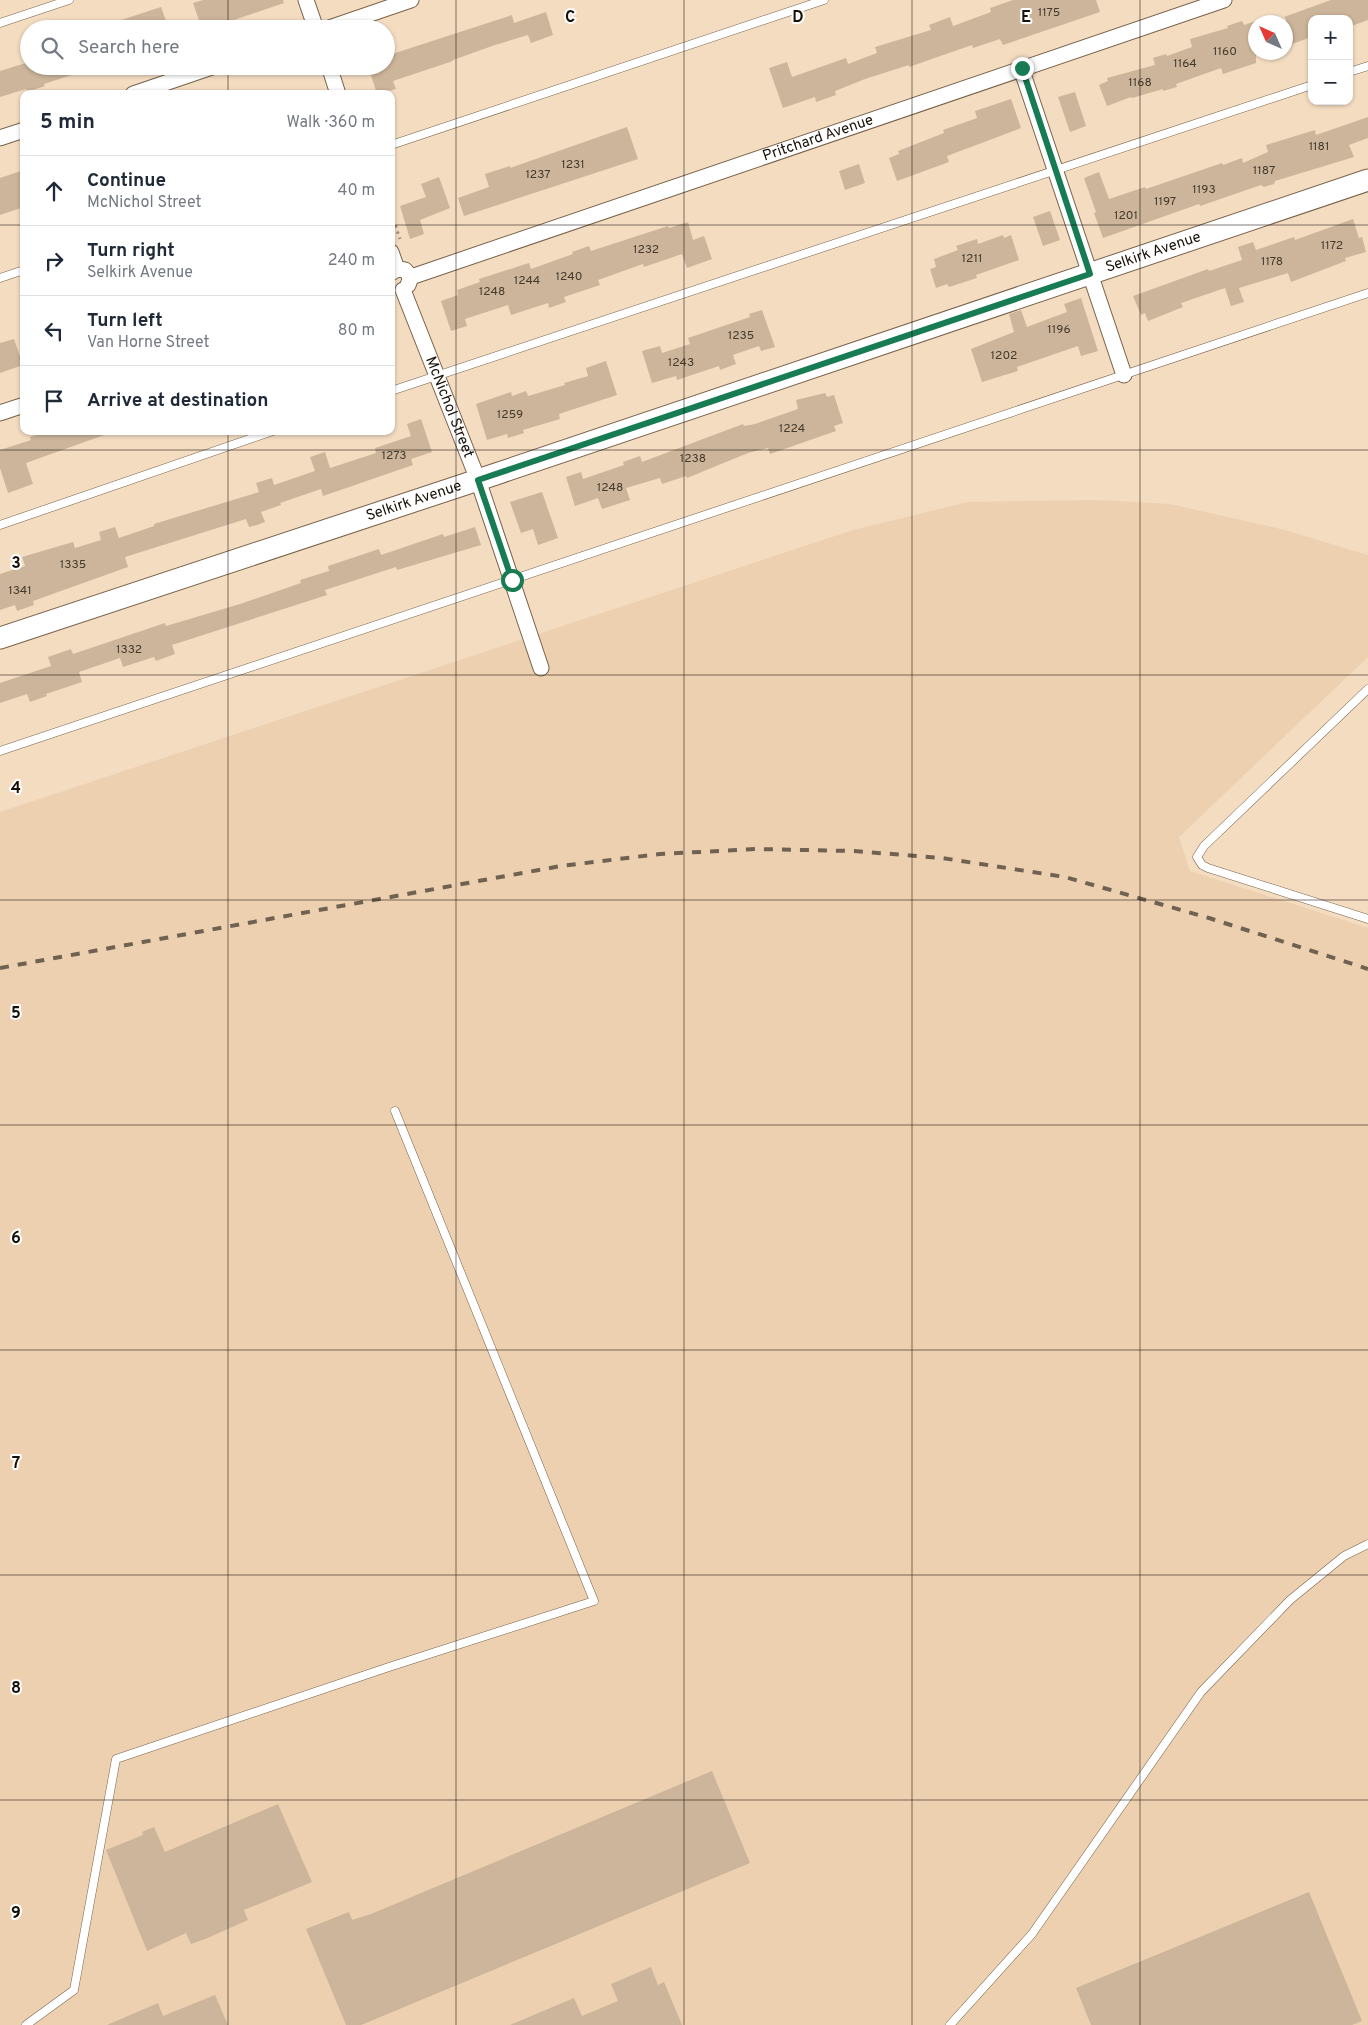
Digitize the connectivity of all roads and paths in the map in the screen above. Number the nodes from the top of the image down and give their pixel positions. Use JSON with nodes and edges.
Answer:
{"nodes":[{"id":1,"x":69,"y":0,"type":"edge"},
{"id":2,"x":306,"y":0,"type":"edge"},
{"id":3,"x":411,"y":0,"type":"edge"},
{"id":4,"x":824,"y":0,"type":"edge"},
{"id":5,"x":1224,"y":0,"type":"edge"},
{"id":6,"x":313,"y":20,"type":"edge"},
{"id":7,"x":352,"y":20,"type":"edge"},
{"id":8,"x":0,"y":23,"type":"edge"},
{"id":9,"x":1368,"y":66,"type":"edge"},
{"id":10,"x":1022,"y":68,"type":"junction"},
{"id":11,"x":1353,"y":71,"type":"edge"},
{"id":12,"x":189,"y":75,"type":"edge"},
{"id":13,"x":332,"y":75,"type":"edge"},
{"id":14,"x":1308,"y":86,"type":"edge"},
{"id":15,"x":145,"y":90,"type":"edge"},
{"id":16,"x":337,"y":90,"type":"edge"},
{"id":17,"x":20,"y":131,"type":"edge"},
{"id":18,"x":0,"y":138,"type":"edge"},
{"id":19,"x":395,"y":144,"type":"edge"},
{"id":20,"x":1055,"y":170,"type":"junction"},
{"id":21,"x":1368,"y":180,"type":"edge"},
{"id":22,"x":396,"y":246,"type":"edge"},
{"id":23,"x":395,"y":258,"type":"edge"},
{"id":24,"x":20,"y":271,"type":"edge"},
{"id":25,"x":395,"y":271,"type":"edge"},
{"id":26,"x":1090,"y":274,"type":"junction"},
{"id":27,"x":0,"y":278,"type":"edge"},
{"id":28,"x":402,"y":284,"type":"edge"},
{"id":29,"x":1368,"y":293,"type":"edge"},
{"id":30,"x":438,"y":375,"type":"junction"},
{"id":31,"x":1124,"y":375,"type":"junction"},
{"id":32,"x":395,"y":390,"type":"edge"},
{"id":33,"x":20,"y":406,"type":"edge"},
{"id":34,"x":0,"y":413,"type":"edge"},
{"id":35,"x":261,"y":435,"type":"edge"},
{"id":36,"x":478,"y":480,"type":"junction"},
{"id":37,"x":0,"y":525,"type":"edge"},
{"id":38,"x":512,"y":580,"type":"junction"},
{"id":39,"x":0,"y":638,"type":"edge"},
{"id":40,"x":541,"y":668,"type":"dead end"},
{"id":41,"x":1368,"y":689,"type":"edge"},
{"id":42,"x":0,"y":750,"type":"edge"},
{"id":43,"x":1368,"y":919,"type":"edge"},
{"id":44,"x":395,"y":1111,"type":"dead end"},
{"id":45,"x":1368,"y":1544,"type":"edge"},
{"id":46,"x":26,"y":2025,"type":"edge"},
{"id":47,"x":950,"y":2025,"type":"edge"}],
"edges":[{"from":1,"to":8,"type":"lane"},
{"from":2,"to":6,"type":"street"},
{"from":3,"to":7,"type":"street"},
{"from":4,"to":19,"type":"lane"},
{"from":5,"to":10,"type":"street","name":"Pritchard Avenue"},
{"from":9,"to":11,"type":"lane"},
{"from":10,"to":20,"type":"street"},
{"from":10,"to":28,"type":"street","name":"Pritchard Avenue"},
{"from":12,"to":15,"type":"street"},
{"from":13,"to":16,"type":"street"},
{"from":14,"to":20,"type":"lane"},
{"from":17,"to":18,"type":"street"},
{"from":20,"to":26,"type":"street"},
{"from":20,"to":30,"type":"lane"},
{"from":21,"to":26,"type":"street","name":"Selkirk Avenue"},
{"from":22,"to":23,"type":"street"},
{"from":24,"to":27,"type":"lane"},
{"from":25,"to":28,"type":"street"},
{"from":26,"to":31,"type":"street"},
{"from":26,"to":36,"type":"street","name":"Selkirk Avenue"},
{"from":28,"to":30,"type":"street","name":"McNichol Street"},
{"from":29,"to":31,"type":"lane"},
{"from":30,"to":32,"type":"lane"},
{"from":30,"to":36,"type":"street","name":"McNichol Street"},
{"from":31,"to":38,"type":"lane"},
{"from":33,"to":34,"type":"street"},
{"from":35,"to":37,"type":"lane"},
{"from":36,"to":38,"type":"street","name":"McNichol Street"},
{"from":36,"to":39,"type":"street","name":"Selkirk Avenue"},
{"from":38,"to":40,"type":"street","name":"McNichol Street"},
{"from":38,"to":42,"type":"lane"},
{"from":41,"to":43,"type":"lane"},
{"from":44,"to":46,"type":"lane"},
{"from":45,"to":47,"type":"lane"}]}
